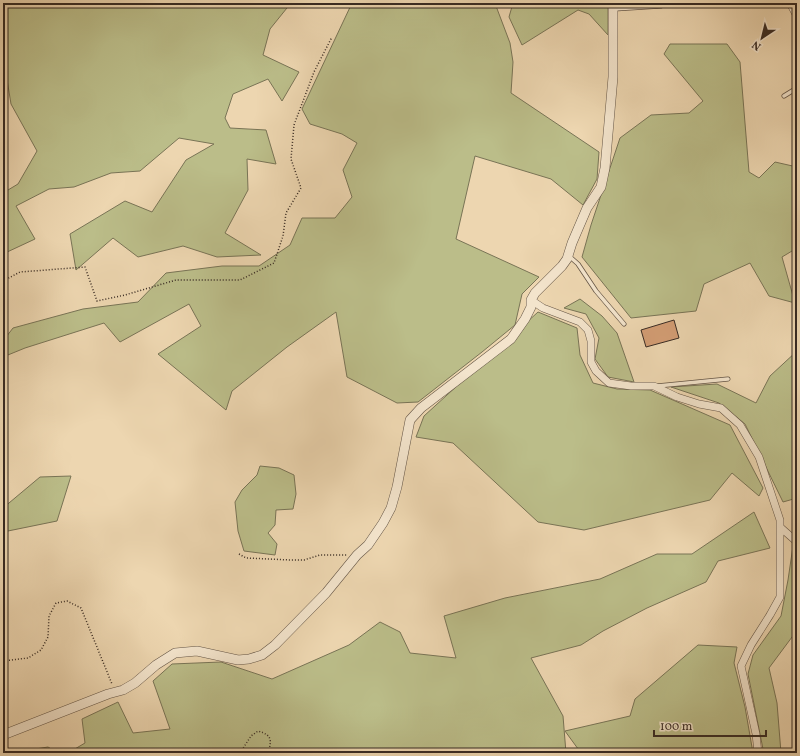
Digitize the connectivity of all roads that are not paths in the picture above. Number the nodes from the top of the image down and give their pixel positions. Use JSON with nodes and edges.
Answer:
{"nodes":[{"id":1,"x":667,"y":3,"type":"edge"},
{"id":2,"x":790,"y":3,"type":"edge"},
{"id":3,"x":613,"y":6,"type":"edge"},
{"id":4,"x":797,"y":16,"type":"edge"},
{"id":5,"x":797,"y":88,"type":"edge"},
{"id":6,"x":784,"y":96,"type":"dead end"},
{"id":7,"x":568,"y":256,"type":"junction"},
{"id":8,"x":531,"y":300,"type":"junction"},
{"id":9,"x":624,"y":324,"type":"dead end"},
{"id":10,"x":728,"y":379,"type":"dead end"},
{"id":11,"x":654,"y":386,"type":"junction"},
{"id":12,"x":780,"y":527,"type":"junction"},
{"id":13,"x":797,"y":542,"type":"edge"},
{"id":14,"x":3,"y":735,"type":"edge"},
{"id":15,"x":758,"y":753,"type":"edge"}],
"edges":[{"from":1,"to":3,"type":"lane"},
{"from":2,"to":4,"type":"street"},
{"from":3,"to":7,"type":"street"},
{"from":5,"to":6,"type":"lane"},
{"from":7,"to":8,"type":"street"},
{"from":7,"to":9,"type":"lane"},
{"from":8,"to":11,"type":"street"},
{"from":8,"to":14,"type":"street"},
{"from":10,"to":11,"type":"lane"},
{"from":11,"to":12,"type":"street"},
{"from":12,"to":13,"type":"street"},
{"from":12,"to":15,"type":"street"}]}
